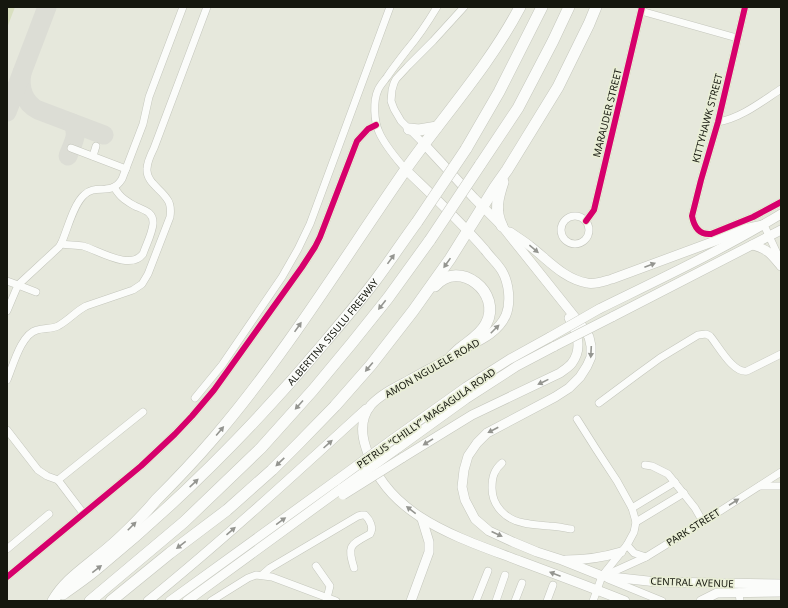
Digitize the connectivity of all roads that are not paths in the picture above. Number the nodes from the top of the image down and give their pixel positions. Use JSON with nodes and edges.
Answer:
{"nodes":[{"id":1,"x":183,"y":7,"type":"edge"},
{"id":2,"x":207,"y":7,"type":"edge"},
{"id":3,"x":390,"y":7,"type":"edge"},
{"id":4,"x":437,"y":7,"type":"edge"},
{"id":5,"x":464,"y":7,"type":"edge"},
{"id":6,"x":520,"y":7,"type":"edge"},
{"id":7,"x":542,"y":7,"type":"edge"},
{"id":8,"x":569,"y":7,"type":"edge"},
{"id":9,"x":596,"y":7,"type":"edge"},
{"id":10,"x":745,"y":7,"type":"edge"},
{"id":11,"x":642,"y":9,"type":"edge"},
{"id":12,"x":738,"y":38,"type":"junction"},
{"id":13,"x":781,"y":89,"type":"edge"},
{"id":14,"x":718,"y":122,"type":"junction"},
{"id":15,"x":376,"y":124,"type":"junction"},
{"id":16,"x":437,"y":127,"type":"junction"},
{"id":17,"x":409,"y":129,"type":"junction"},
{"id":18,"x":424,"y":144,"type":"junction"},
{"id":19,"x":96,"y":146,"type":"dead end"},
{"id":20,"x":71,"y":148,"type":"dead end"},
{"id":21,"x":93,"y":156,"type":"junction"},
{"id":22,"x":126,"y":168,"type":"junction"},
{"id":23,"x":406,"y":170,"type":"junction"},
{"id":24,"x":507,"y":170,"type":"junction"},
{"id":25,"x":114,"y":188,"type":"junction"},
{"id":26,"x":781,"y":202,"type":"edge"},
{"id":27,"x":483,"y":208,"type":"junction"},
{"id":28,"x":781,"y":214,"type":"edge"},
{"id":29,"x":586,"y":221,"type":"junction"},
{"id":30,"x":763,"y":225,"type":"junction"},
{"id":31,"x":502,"y":227,"type":"junction"},
{"id":32,"x":468,"y":230,"type":"junction"},
{"id":33,"x":781,"y":230,"type":"edge"},
{"id":34,"x":770,"y":236,"type":"junction"},
{"id":35,"x":61,"y":244,"type":"junction"},
{"id":36,"x":752,"y":245,"type":"junction"},
{"id":37,"x":781,"y":263,"type":"edge"},
{"id":38,"x":781,"y":266,"type":"edge"},
{"id":39,"x":8,"y":282,"type":"edge"},
{"id":40,"x":18,"y":285,"type":"junction"},
{"id":41,"x":36,"y":292,"type":"dead end"},
{"id":42,"x":558,"y":296,"type":"junction"},
{"id":43,"x":7,"y":311,"type":"edge"},
{"id":44,"x":413,"y":311,"type":"junction"},
{"id":45,"x":781,"y":354,"type":"edge"},
{"id":46,"x":451,"y":357,"type":"junction"},
{"id":47,"x":7,"y":380,"type":"edge"},
{"id":48,"x":195,"y":398,"type":"dead end"},
{"id":49,"x":599,"y":404,"type":"dead end"},
{"id":50,"x":372,"y":405,"type":"junction"},
{"id":51,"x":143,"y":412,"type":"dead end"},
{"id":52,"x":578,"y":419,"type":"dead end"},
{"id":53,"x":7,"y":430,"type":"edge"},
{"id":54,"x":502,"y":463,"type":"dead end"},
{"id":55,"x":645,"y":465,"type":"dead end"},
{"id":56,"x":781,"y":472,"type":"edge"},
{"id":57,"x":58,"y":480,"type":"junction"},
{"id":58,"x":675,"y":482,"type":"junction"},
{"id":59,"x":760,"y":486,"type":"junction"},
{"id":60,"x":781,"y":486,"type":"edge"},
{"id":61,"x":341,"y":488,"type":"junction"},
{"id":62,"x":684,"y":493,"type":"junction"},
{"id":63,"x":632,"y":508,"type":"junction"},
{"id":64,"x":83,"y":513,"type":"junction"},
{"id":65,"x":49,"y":514,"type":"dead end"},
{"id":66,"x":422,"y":519,"type":"junction"},
{"id":67,"x":636,"y":522,"type":"junction"},
{"id":68,"x":703,"y":522,"type":"junction"},
{"id":69,"x":571,"y":529,"type":"dead end"},
{"id":70,"x":7,"y":549,"type":"edge"},
{"id":71,"x":624,"y":549,"type":"junction"},
{"id":72,"x":646,"y":557,"type":"junction"},
{"id":73,"x":562,"y":560,"type":"junction"},
{"id":74,"x":316,"y":566,"type":"dead end"},
{"id":75,"x":354,"y":568,"type":"dead end"},
{"id":76,"x":488,"y":571,"type":"dead end"},
{"id":77,"x":262,"y":575,"type":"junction"},
{"id":78,"x":505,"y":575,"type":"dead end"},
{"id":79,"x":602,"y":576,"type":"junction"},
{"id":80,"x":7,"y":577,"type":"edge"},
{"id":81,"x":522,"y":583,"type":"dead end"},
{"id":82,"x":553,"y":584,"type":"dead end"},
{"id":83,"x":781,"y":584,"type":"edge"},
{"id":84,"x":597,"y":590,"type":"junction"},
{"id":85,"x":781,"y":592,"type":"edge"},
{"id":86,"x":718,"y":593,"type":"junction"},
{"id":87,"x":740,"y":597,"type":"edge"},
{"id":88,"x":331,"y":600,"type":"edge"},
{"id":89,"x":54,"y":601,"type":"edge"},
{"id":90,"x":90,"y":601,"type":"edge"},
{"id":91,"x":111,"y":601,"type":"edge"},
{"id":92,"x":148,"y":601,"type":"edge"},
{"id":93,"x":170,"y":601,"type":"edge"},
{"id":94,"x":187,"y":601,"type":"edge"},
{"id":95,"x":211,"y":601,"type":"edge"},
{"id":96,"x":411,"y":601,"type":"edge"},
{"id":97,"x":476,"y":601,"type":"edge"},
{"id":98,"x":496,"y":601,"type":"edge"},
{"id":99,"x":515,"y":601,"type":"edge"},
{"id":100,"x":547,"y":601,"type":"edge"},
{"id":101,"x":593,"y":601,"type":"edge"},
{"id":102,"x":625,"y":601,"type":"edge"},
{"id":103,"x":662,"y":601,"type":"edge"},
{"id":104,"x":701,"y":601,"type":"edge"},
{"id":105,"x":711,"y":601,"type":"edge"}],
"edges":[{"from":1,"to":22,"type":"street"},
{"from":2,"to":47,"type":"street"},
{"from":3,"to":48,"type":"street"},
{"from":4,"to":15,"type":"street"},
{"from":5,"to":17,"type":"street"},
{"from":6,"to":16,"type":"highway"},
{"from":89,"to":7,"type":"highway","name":"ALBERTINA SISULU FREEWAY","one_way":true,"bridge":true},
{"from":8,"to":90,"type":"highway","name":"ALBERTINA SISULU FREEWAY","one_way":true,"bridge":true},
{"from":9,"to":24,"type":"highway"},
{"from":10,"to":12,"type":"street","name":"KITTYHAWK STREET"},
{"from":11,"to":12,"type":"street"},
{"from":11,"to":29,"type":"street","name":"MARAUDER STREET"},
{"from":12,"to":14,"type":"street","name":"KITTYHAWK STREET"},
{"from":13,"to":14,"type":"street"},
{"from":14,"to":26,"type":"street","name":"KITTYHAWK STREET"},
{"from":15,"to":23,"type":"street"},
{"from":15,"to":64,"type":"street"},
{"from":16,"to":17,"type":"highway"},
{"from":16,"to":18,"type":"highway"},
{"from":17,"to":18,"type":"street"},
{"from":18,"to":23,"type":"highway"},
{"from":18,"to":27,"type":"main road"},
{"from":19,"to":21,"type":"street"},
{"from":20,"to":21,"type":"street"},
{"from":21,"to":22,"type":"street"},
{"from":22,"to":25,"type":"street"},
{"from":23,"to":32,"type":"main road","name":"AMON NGULELE ROAD"},
{"from":89,"to":23,"type":"highway","one_way":true},
{"from":24,"to":27,"type":"highway"},
{"from":24,"to":31,"type":"highway"},
{"from":25,"to":35,"type":"street"},
{"from":25,"to":35,"type":"street"},
{"from":27,"to":31,"type":"main road"},
{"from":27,"to":32,"type":"highway"},
{"from":28,"to":30,"type":"main road","name":"PETRUS “CHILLY” MAGAGULA ROAD"},
{"from":29,"to":29,"type":"street","name":"MARAUDER STREET"},
{"from":31,"to":30,"type":"main road","one_way":true},
{"from":30,"to":34,"type":"street"},
{"from":30,"to":61,"type":"main road","name":"PETRUS “CHILLY” MAGAGULA ROAD","bridge":true},
{"from":31,"to":42,"type":"main road"},
{"from":32,"to":44,"type":"highway","one_way":true},
{"from":46,"to":32,"type":"main road","name":"AMON NGULELE ROAD","one_way":true},
{"from":33,"to":34,"type":"main road","name":"PETRUS “CHILLY” MAGAGULA ROAD"},
{"from":34,"to":36,"type":"main road","name":"PETRUS “CHILLY” MAGAGULA ROAD"},
{"from":34,"to":37,"type":"street"},
{"from":35,"to":40,"type":"street"},
{"from":36,"to":38,"type":"main road"},
{"from":36,"to":61,"type":"main road","name":"PETRUS “CHILLY” MAGAGULA ROAD","bridge":true},
{"from":39,"to":40,"type":"street"},
{"from":40,"to":41,"type":"street"},
{"from":40,"to":43,"type":"street"},
{"from":42,"to":61,"type":"main road","one_way":true,"bridge":true},
{"from":42,"to":73,"type":"main road","name":"CENTRAL AVENUE","one_way":true},
{"from":44,"to":46,"type":"highway"},
{"from":44,"to":91,"type":"highway","one_way":true},
{"from":45,"to":49,"type":"street"},
{"from":46,"to":50,"type":"main road","name":"AMON NGULELE ROAD"},
{"from":66,"to":50,"type":"main road","name":"AMON NGULELE ROAD","one_way":true},
{"from":92,"to":50,"type":"main road","one_way":true},
{"from":51,"to":57,"type":"street"},
{"from":52,"to":63,"type":"street"},
{"from":53,"to":57,"type":"street"},
{"from":54,"to":69,"type":"street"},
{"from":55,"to":58,"type":"street"},
{"from":56,"to":59,"type":"street","name":"PARK STREET"},
{"from":57,"to":64,"type":"street"},
{"from":58,"to":62,"type":"street"},
{"from":58,"to":63,"type":"street"},
{"from":59,"to":60,"type":"street"},
{"from":68,"to":59,"type":"street","name":"PARK STREET","one_way":true},
{"from":93,"to":61,"type":"main road","name":"PETRUS “CHILLY” MAGAGULA ROAD","one_way":true},
{"from":61,"to":94,"type":"main road","name":"PETRUS “CHILLY” MAGAGULA ROAD"},
{"from":62,"to":67,"type":"street"},
{"from":62,"to":68,"type":"street"},
{"from":63,"to":67,"type":"street"},
{"from":64,"to":80,"type":"street"},
{"from":65,"to":70,"type":"street"},
{"from":84,"to":66,"type":"main road","name":"AMON NGULELE ROAD","one_way":true},
{"from":66,"to":96,"type":"main road"},
{"from":67,"to":71,"type":"street"},
{"from":68,"to":72,"type":"street","name":"PARK STREET"},
{"from":71,"to":72,"type":"street"},
{"from":71,"to":73,"type":"main road"},
{"from":71,"to":79,"type":"street"},
{"from":72,"to":79,"type":"street","name":"PARK STREET"},
{"from":73,"to":79,"type":"main road","name":"CENTRAL AVENUE"},
{"from":74,"to":88,"type":"street"},
{"from":75,"to":77,"type":"street"},
{"from":76,"to":97,"type":"street"},
{"from":77,"to":88,"type":"street"},
{"from":77,"to":95,"type":"street"},
{"from":78,"to":98,"type":"street"},
{"from":79,"to":83,"type":"main road","name":"CENTRAL AVENUE"},
{"from":79,"to":84,"type":"street"},
{"from":79,"to":103,"type":"street"},
{"from":81,"to":99,"type":"street"},
{"from":82,"to":100,"type":"street"},
{"from":84,"to":101,"type":"street"},
{"from":84,"to":102,"type":"main road","name":"AMON NGULELE ROAD"},
{"from":85,"to":87,"type":"main road"},
{"from":86,"to":87,"type":"main road"},
{"from":86,"to":104,"type":"main road"},
{"from":86,"to":105,"type":"main road"}]}
